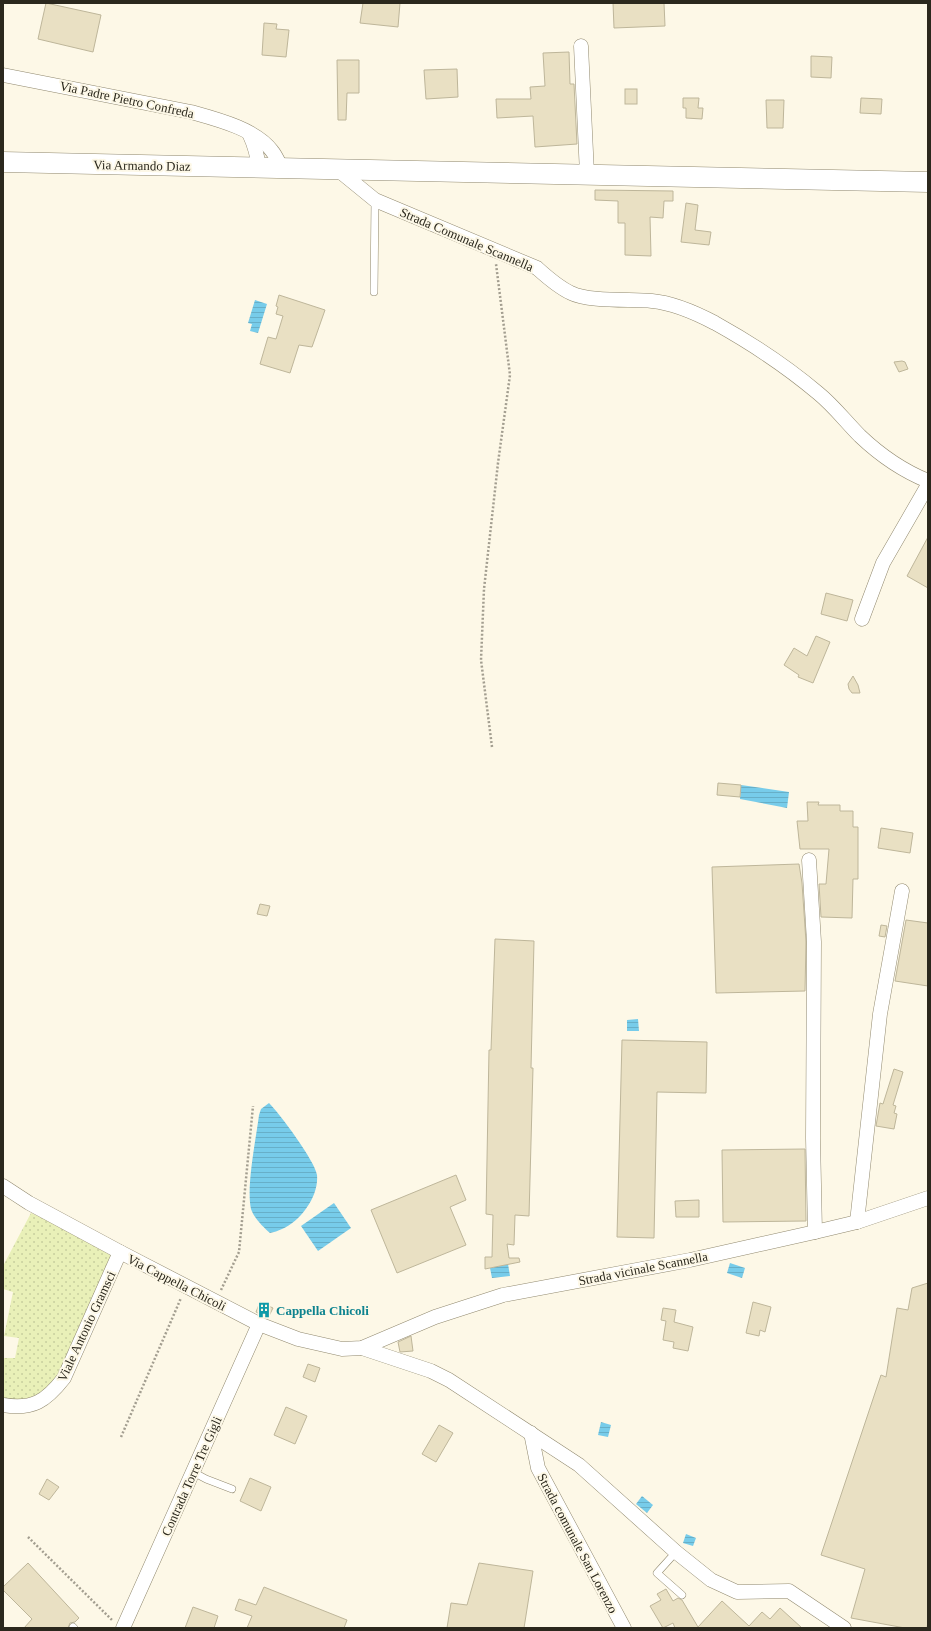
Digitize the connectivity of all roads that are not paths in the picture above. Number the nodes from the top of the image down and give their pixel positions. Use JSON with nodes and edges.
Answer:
{"nodes":[{"id":1,"x":581,"y":46,"type":"dead end"},
{"id":2,"x":3,"y":75,"type":"edge"},
{"id":3,"x":249,"y":133,"type":"junction"},
{"id":4,"x":3,"y":162,"type":"edge"},
{"id":5,"x":258,"y":167,"type":"junction"},
{"id":6,"x":281,"y":167,"type":"junction"},
{"id":7,"x":337,"y":169,"type":"junction"},
{"id":8,"x":587,"y":174,"type":"junction"},
{"id":9,"x":928,"y":182,"type":"edge"},
{"id":10,"x":375,"y":200,"type":"junction"},
{"id":11,"x":374,"y":292,"type":"dead end"},
{"id":12,"x":928,"y":481,"type":"edge"},
{"id":13,"x":928,"y":485,"type":"edge"},
{"id":14,"x":862,"y":619,"type":"dead end"},
{"id":15,"x":808,"y":860,"type":"dead end"},
{"id":16,"x":902,"y":891,"type":"dead end"},
{"id":17,"x":3,"y":1186,"type":"edge"},
{"id":18,"x":928,"y":1198,"type":"edge"},
{"id":19,"x":858,"y":1222,"type":"junction"},
{"id":20,"x":815,"y":1232,"type":"junction"},
{"id":21,"x":120,"y":1252,"type":"junction"},
{"id":22,"x":259,"y":1324,"type":"junction"},
{"id":23,"x":362,"y":1348,"type":"junction"},
{"id":24,"x":3,"y":1405,"type":"edge"},
{"id":25,"x":531,"y":1433,"type":"junction"},
{"id":26,"x":193,"y":1472,"type":"junction"},
{"id":27,"x":232,"y":1489,"type":"dead end"},
{"id":28,"x":676,"y":1552,"type":"junction"},
{"id":29,"x":682,"y":1595,"type":"dead end"},
{"id":30,"x":119,"y":1625,"type":"edge"},
{"id":31,"x":624,"y":1628,"type":"edge"},
{"id":32,"x":844,"y":1628,"type":"edge"}],
"edges":[{"from":1,"to":8,"type":"street"},
{"from":2,"to":3,"type":"street","name":"Via Padre Pietro Confreda"},
{"from":3,"to":5,"type":"street"},
{"from":3,"to":6,"type":"street","name":"Via Padre Pietro Confreda"},
{"from":4,"to":5,"type":"main road","name":"Via Armando Diaz"},
{"from":5,"to":6,"type":"main road","name":"Via Armando Diaz"},
{"from":6,"to":7,"type":"main road","name":"Via Armando Diaz"},
{"from":7,"to":8,"type":"main road","name":"Via Armando Diaz"},
{"from":7,"to":10,"type":"street","name":"Strada Comunale Scannella"},
{"from":8,"to":9,"type":"main road","name":"Via Armando Diaz"},
{"from":10,"to":11,"type":"lane"},
{"from":10,"to":12,"type":"street","name":"Strada Comunale Scannella"},
{"from":13,"to":14,"type":"street"},
{"from":15,"to":20,"type":"street"},
{"from":16,"to":19,"type":"street"},
{"from":17,"to":21,"type":"street","name":"Via Cappella Chicoli"},
{"from":18,"to":19,"type":"street","name":"Strada vicinale Scannella"},
{"from":19,"to":20,"type":"street","name":"Strada vicinale Scannella"},
{"from":20,"to":23,"type":"street","name":"Strada vicinale Scannella"},
{"from":21,"to":22,"type":"street","name":"Via Cappella Chicoli"},
{"from":21,"to":24,"type":"street","name":"Viale Antonio Gramsci"},
{"from":22,"to":23,"type":"street","name":"Via Cappella Chicoli"},
{"from":22,"to":26,"type":"street","name":"Contrada Torre Tre Gigli"},
{"from":23,"to":25,"type":"street"},
{"from":25,"to":28,"type":"street"},
{"from":25,"to":31,"type":"street","name":"Strada comunale San Lorenzo"},
{"from":26,"to":27,"type":"lane"},
{"from":26,"to":30,"type":"street","name":"Contrada Torre Tre Gigli"},
{"from":28,"to":29,"type":"lane"},
{"from":28,"to":32,"type":"street"}]}
